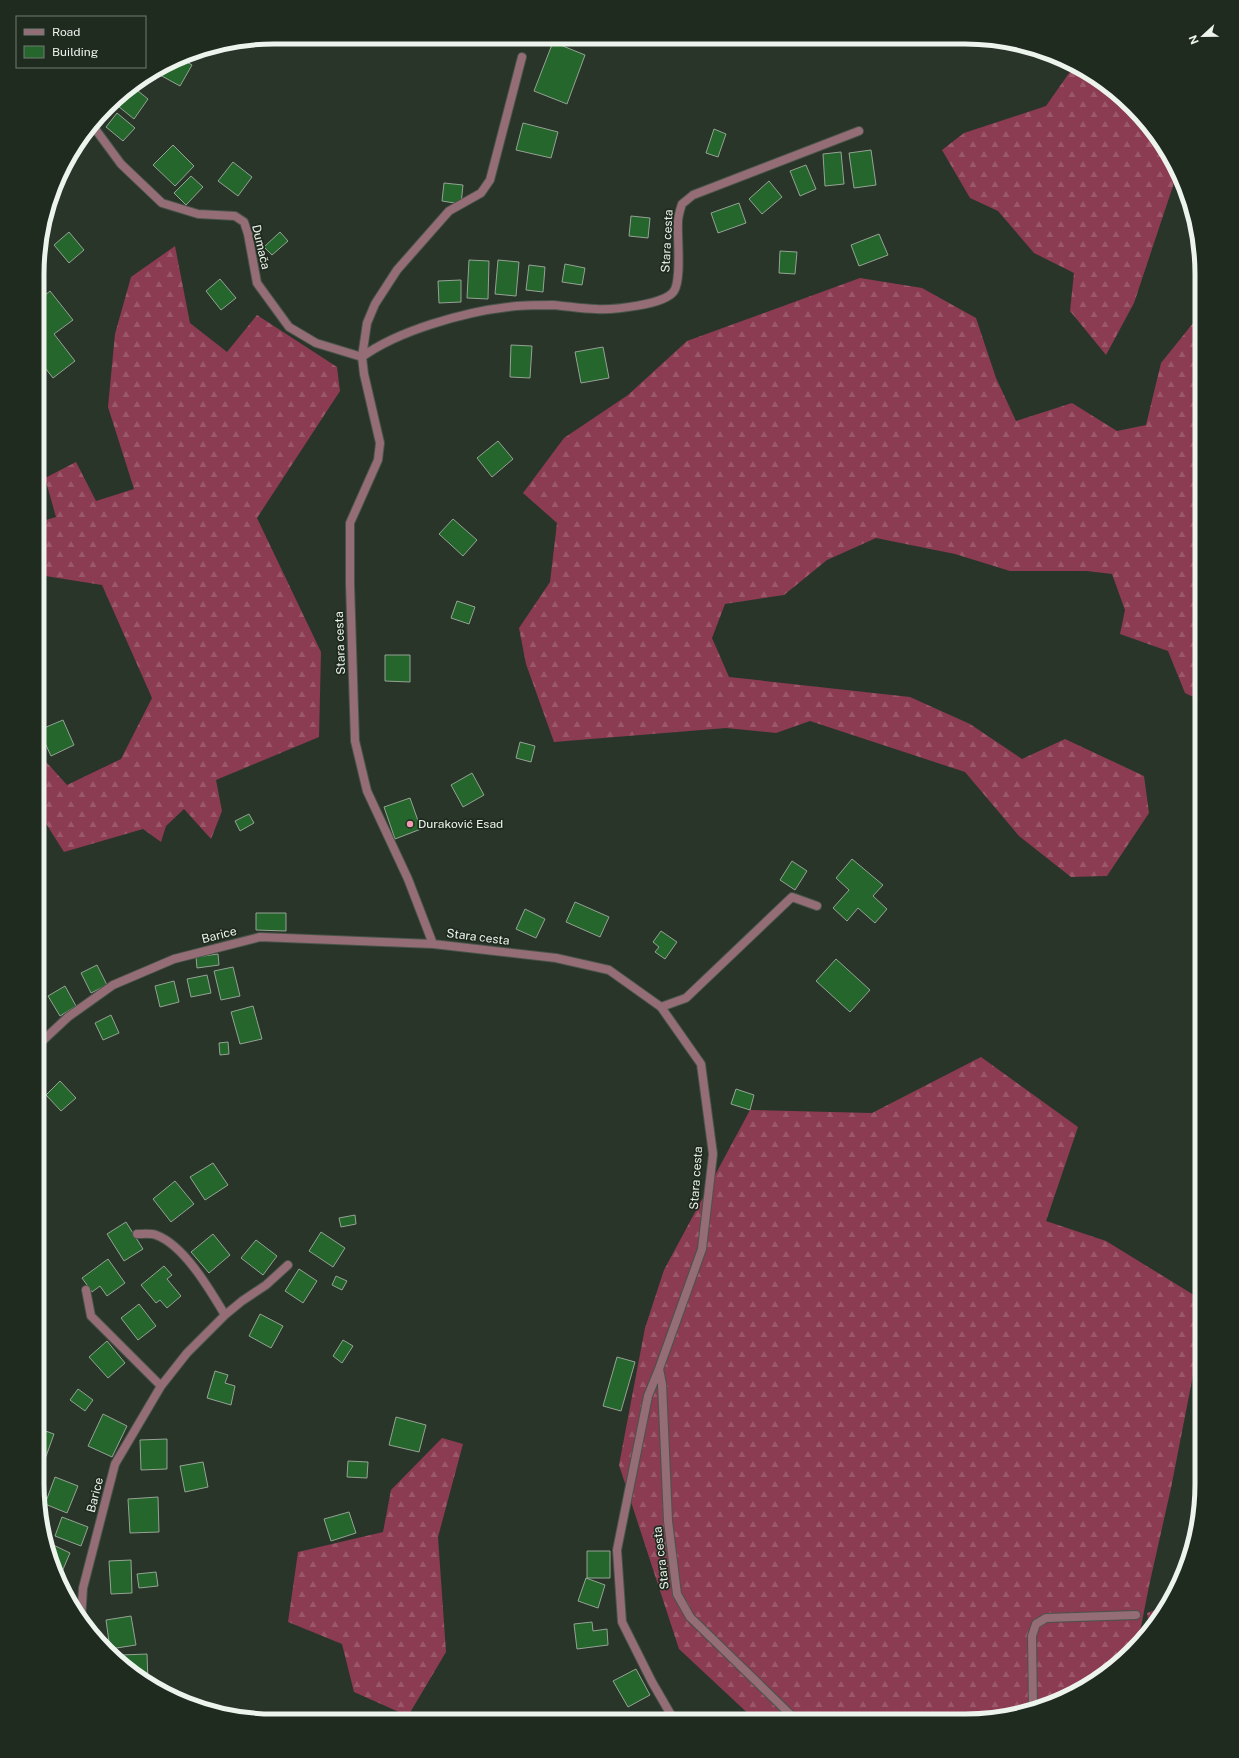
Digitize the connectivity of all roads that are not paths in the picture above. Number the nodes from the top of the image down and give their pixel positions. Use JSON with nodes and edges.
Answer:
{"nodes":[{"id":1,"x":522,"y":57,"type":"dead end"},
{"id":2,"x":95,"y":129,"type":"edge"},
{"id":3,"x":859,"y":131,"type":"dead end"},
{"id":4,"x":362,"y":357,"type":"junction"},
{"id":5,"x":817,"y":906,"type":"dead end"},
{"id":6,"x":433,"y":944,"type":"junction"},
{"id":7,"x":661,"y":1007,"type":"junction"},
{"id":8,"x":44,"y":1039,"type":"edge"},
{"id":9,"x":138,"y":1234,"type":"dead end"},
{"id":10,"x":288,"y":1265,"type":"dead end"},
{"id":11,"x":86,"y":1290,"type":"dead end"},
{"id":12,"x":225,"y":1315,"type":"junction"},
{"id":13,"x":659,"y":1369,"type":"junction"},
{"id":14,"x":161,"y":1386,"type":"junction"},
{"id":15,"x":82,"y":1610,"type":"edge"},
{"id":16,"x":1136,"y":1615,"type":"dead end"},
{"id":17,"x":1033,"y":1704,"type":"edge"},
{"id":18,"x":671,"y":1714,"type":"edge"},
{"id":19,"x":791,"y":1714,"type":"edge"}],
"edges":[{"from":1,"to":4,"type":"street","name":"Stara cesta"},
{"from":2,"to":4,"type":"street","name":"Dumača"},
{"from":3,"to":4,"type":"street","name":"Stara cesta"},
{"from":4,"to":6,"type":"street","name":"Stara cesta"},
{"from":5,"to":7,"type":"street"},
{"from":6,"to":7,"type":"street","name":"Stara cesta"},
{"from":6,"to":8,"type":"street","name":"Barice"},
{"from":7,"to":13,"type":"street","name":"Stara cesta"},
{"from":9,"to":12,"type":"street"},
{"from":10,"to":12,"type":"street","name":"Barice"},
{"from":11,"to":14,"type":"street"},
{"from":12,"to":14,"type":"street","name":"Barice"},
{"from":13,"to":18,"type":"street","name":"Stara cesta"},
{"from":13,"to":19,"type":"street","name":"Stara cesta"},
{"from":14,"to":15,"type":"street","name":"Barice"},
{"from":16,"to":17,"type":"street"}]}
